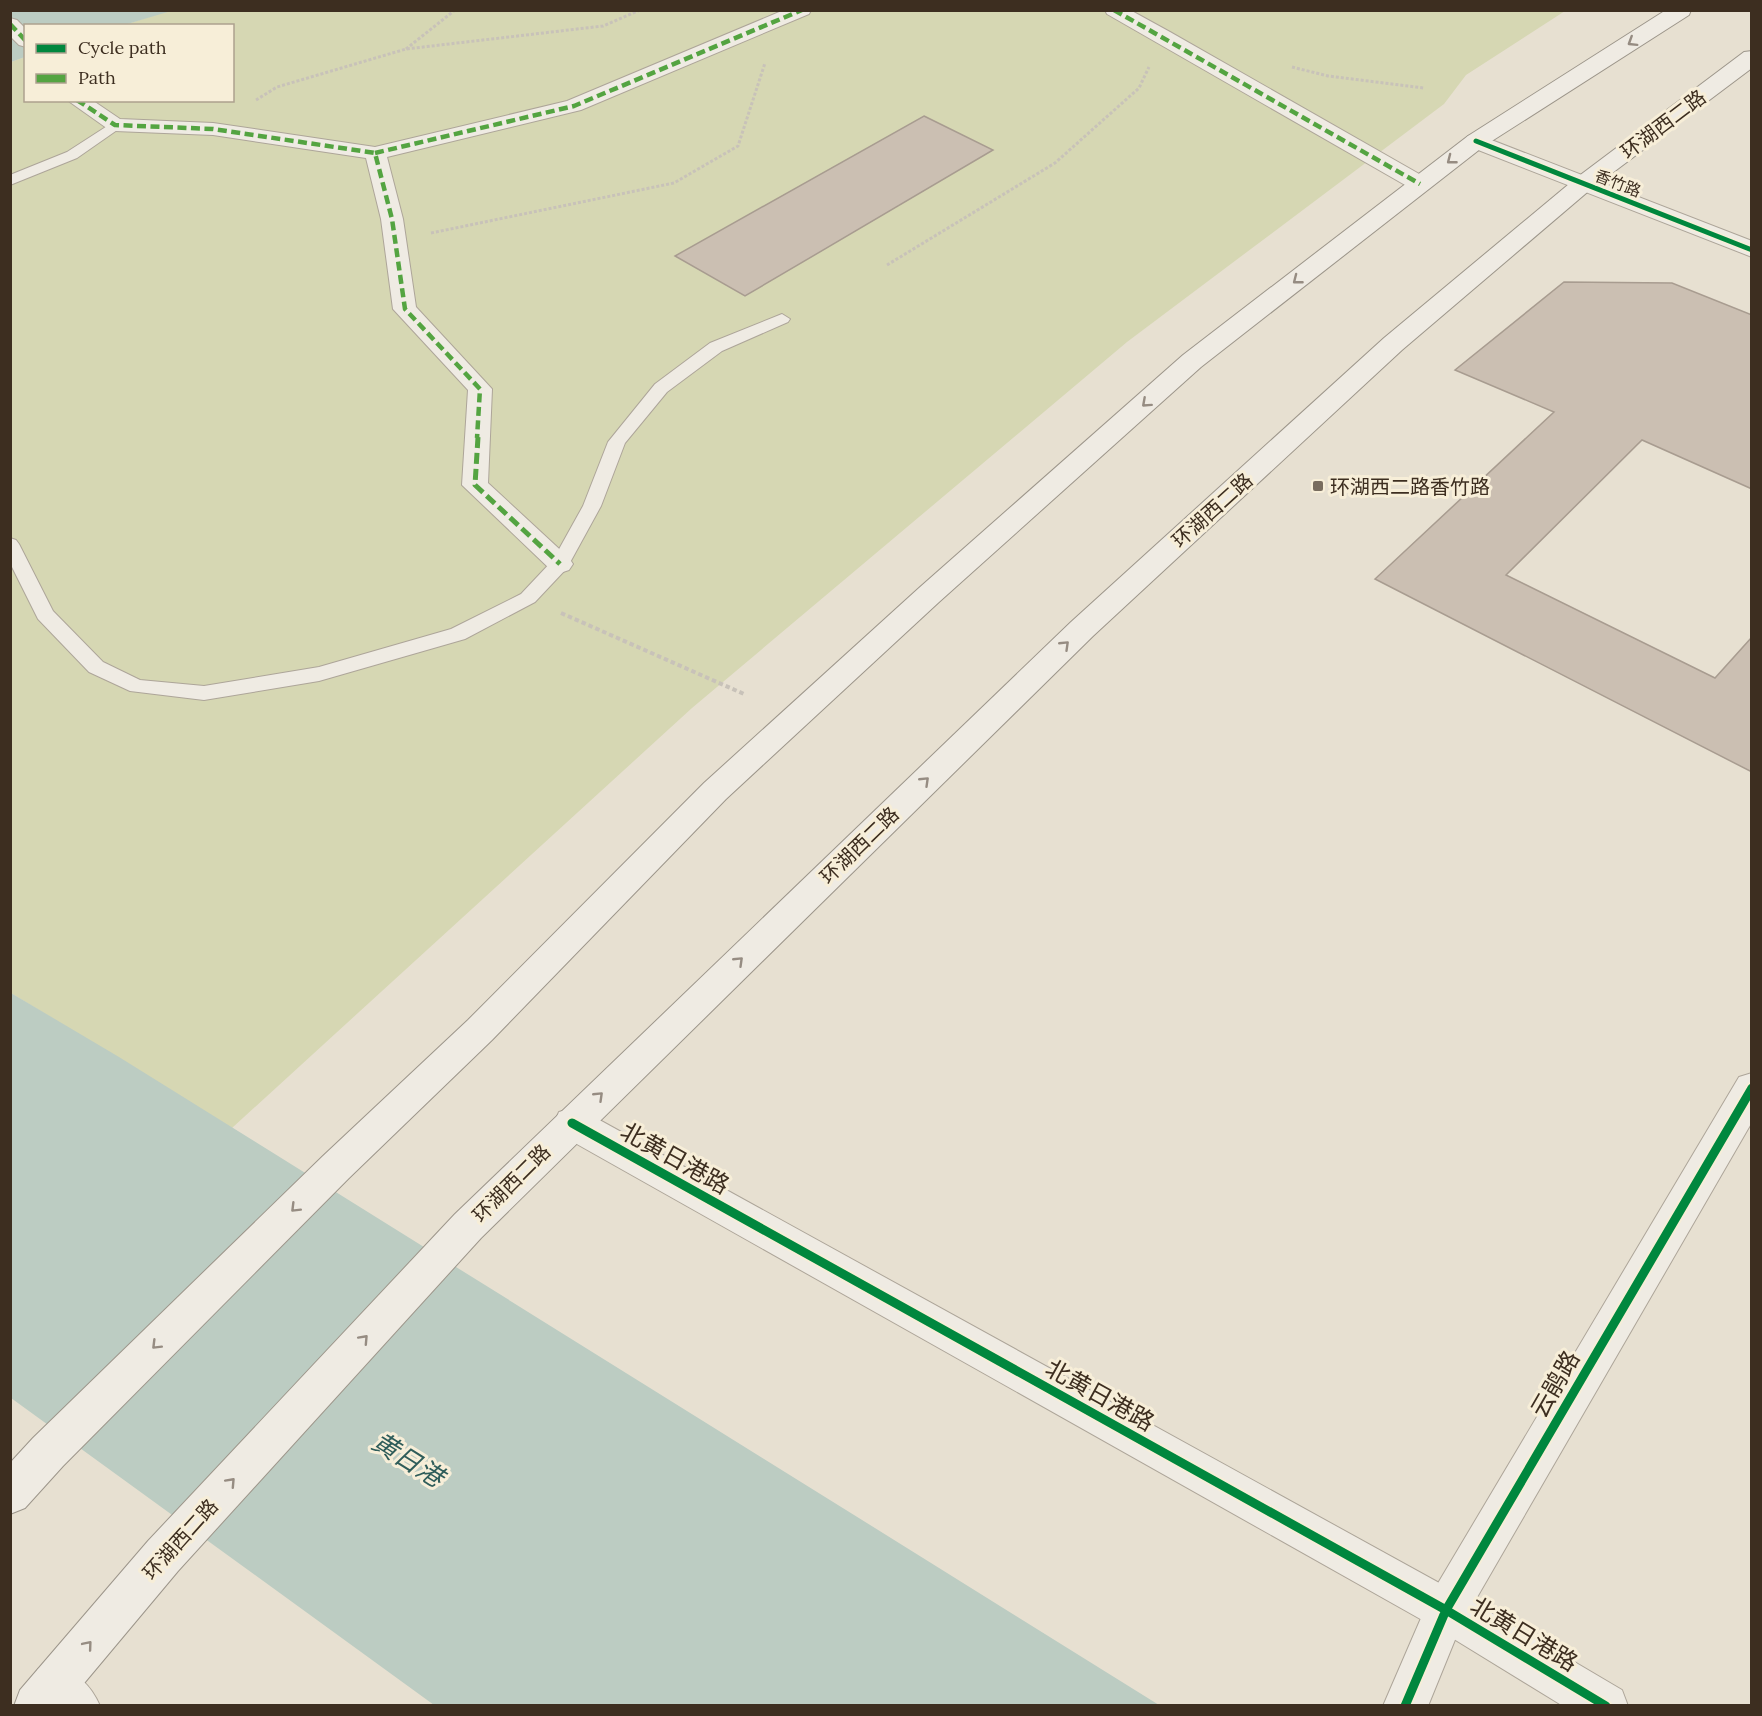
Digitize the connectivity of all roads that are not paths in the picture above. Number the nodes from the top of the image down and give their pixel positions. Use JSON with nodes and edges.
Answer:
{"nodes":[{"id":1,"x":802,"y":10,"type":"edge"},
{"id":2,"x":1114,"y":10,"type":"edge"},
{"id":3,"x":1681,"y":10,"type":"edge"},
{"id":4,"x":10,"y":24,"type":"edge"},
{"id":5,"x":24,"y":39,"type":"edge"},
{"id":6,"x":1752,"y":57,"type":"edge"},
{"id":7,"x":80,"y":102,"type":"edge"},
{"id":8,"x":115,"y":125,"type":"junction"},
{"id":9,"x":1476,"y":141,"type":"junction"},
{"id":10,"x":375,"y":153,"type":"junction"},
{"id":11,"x":10,"y":181,"type":"edge"},
{"id":12,"x":1420,"y":184,"type":"junction"},
{"id":13,"x":1584,"y":184,"type":"junction"},
{"id":14,"x":1752,"y":250,"type":"edge"},
{"id":15,"x":782,"y":319,"type":"dead end"},
{"id":16,"x":10,"y":544,"type":"edge"},
{"id":17,"x":560,"y":564,"type":"junction"},
{"id":18,"x":1752,"y":1088,"type":"edge"},
{"id":19,"x":572,"y":1123,"type":"junction"},
{"id":20,"x":10,"y":1494,"type":"edge"},
{"id":21,"x":1446,"y":1610,"type":"junction"},
{"id":22,"x":56,"y":1699,"type":"edge"},
{"id":23,"x":1405,"y":1706,"type":"edge"},
{"id":24,"x":1606,"y":1706,"type":"edge"}],
"edges":[{"from":1,"to":10,"type":"street"},
{"from":2,"to":12,"type":"street"},
{"from":3,"to":9,"type":"main road","one_way":true},
{"from":4,"to":5,"type":"street"},
{"from":6,"to":13,"type":"main road","name":"环湖西二路"},
{"from":7,"to":8,"type":"street"},
{"from":8,"to":10,"type":"street"},
{"from":8,"to":11,"type":"lane"},
{"from":9,"to":12,"type":"main road","one_way":true},
{"from":9,"to":13,"type":"main road","name":"香竹路"},
{"from":10,"to":17,"type":"street"},
{"from":12,"to":20,"type":"main road","one_way":true},
{"from":13,"to":14,"type":"main road","name":"香竹路"},
{"from":19,"to":13,"type":"main road","name":"环湖西二路","one_way":true},
{"from":15,"to":17,"type":"lane"},
{"from":16,"to":17,"type":"lane"},
{"from":18,"to":21,"type":"main road","name":"云鹃路"},
{"from":19,"to":21,"type":"main road","name":"北黄日港路"},
{"from":22,"to":19,"type":"main road","name":"环湖西二路","one_way":true},
{"from":21,"to":23,"type":"main road","name":"云鹃路"},
{"from":21,"to":24,"type":"main road","name":"北黄日港路"}]}
